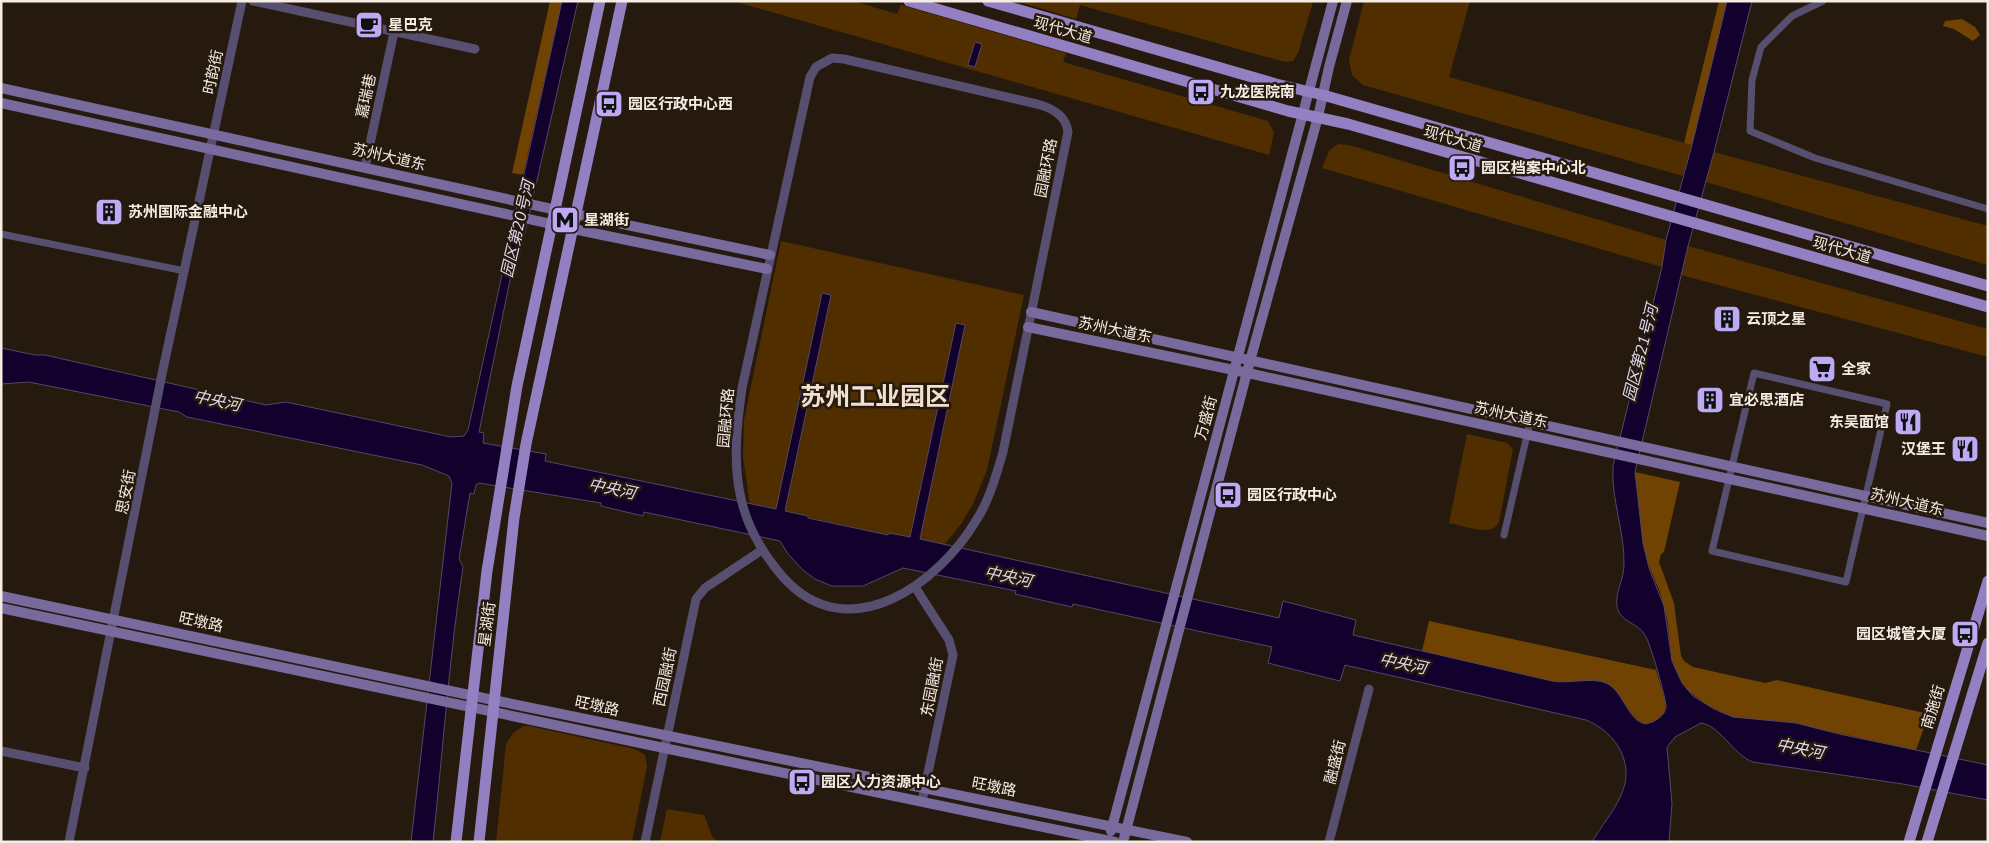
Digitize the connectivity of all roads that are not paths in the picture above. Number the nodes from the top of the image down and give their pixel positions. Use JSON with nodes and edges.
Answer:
{"nodes":[{"id":1,"x":242,"y":1,"type":"edge"},
{"id":2,"x":253,"y":1,"type":"edge"},
{"id":3,"x":600,"y":1,"type":"edge"},
{"id":4,"x":622,"y":1,"type":"edge"},
{"id":5,"x":909,"y":1,"type":"edge"},
{"id":6,"x":988,"y":1,"type":"edge"},
{"id":7,"x":1333,"y":1,"type":"edge"},
{"id":8,"x":1347,"y":1,"type":"edge"},
{"id":9,"x":1823,"y":1,"type":"edge"},
{"id":10,"x":394,"y":32,"type":"junction"},
{"id":11,"x":475,"y":49,"type":"dead end"},
{"id":12,"x":1,"y":88,"type":"edge"},
{"id":13,"x":1309,"y":91,"type":"junction"},
{"id":14,"x":1323,"y":95,"type":"junction"},
{"id":15,"x":1,"y":103,"type":"edge"},
{"id":16,"x":1303,"y":114,"type":"junction"},
{"id":17,"x":1318,"y":117,"type":"junction"},
{"id":18,"x":215,"y":134,"type":"junction"},
{"id":19,"x":212,"y":149,"type":"junction"},
{"id":20,"x":365,"y":167,"type":"junction"},
{"id":21,"x":554,"y":209,"type":"junction"},
{"id":22,"x":1988,"y":209,"type":"edge"},
{"id":23,"x":576,"y":214,"type":"junction"},
{"id":24,"x":551,"y":224,"type":"junction"},
{"id":25,"x":572,"y":228,"type":"junction"},
{"id":26,"x":1,"y":234,"type":"edge"},
{"id":27,"x":770,"y":255,"type":"junction"},
{"id":28,"x":767,"y":269,"type":"junction"},
{"id":29,"x":185,"y":271,"type":"junction"},
{"id":30,"x":1988,"y":286,"type":"edge"},
{"id":31,"x":1988,"y":307,"type":"edge"},
{"id":32,"x":1031,"y":312,"type":"junction"},
{"id":33,"x":1028,"y":327,"type":"junction"},
{"id":34,"x":1237,"y":358,"type":"junction"},
{"id":35,"x":1250,"y":361,"type":"junction"},
{"id":36,"x":1234,"y":370,"type":"junction"},
{"id":37,"x":1248,"y":373,"type":"junction"},
{"id":38,"x":1530,"y":422,"type":"junction"},
{"id":39,"x":1528,"y":434,"type":"junction"},
{"id":40,"x":1731,"y":467,"type":"junction"},
{"id":41,"x":1729,"y":478,"type":"junction"},
{"id":42,"x":1865,"y":496,"type":"junction"},
{"id":43,"x":1863,"y":508,"type":"junction"},
{"id":44,"x":1988,"y":523,"type":"edge"},
{"id":45,"x":1504,"y":535,"type":"dead end"},
{"id":46,"x":1988,"y":536,"type":"edge"},
{"id":47,"x":762,"y":550,"type":"junction"},
{"id":48,"x":1988,"y":581,"type":"edge"},
{"id":49,"x":918,"y":585,"type":"junction"},
{"id":50,"x":1,"y":596,"type":"edge"},
{"id":51,"x":1,"y":608,"type":"edge"},
{"id":52,"x":115,"y":619,"type":"junction"},
{"id":53,"x":112,"y":631,"type":"junction"},
{"id":54,"x":1988,"y":643,"type":"edge"},
{"id":55,"x":1369,"y":688,"type":"dead end"},
{"id":56,"x":471,"y":701,"type":"junction"},
{"id":57,"x":492,"y":706,"type":"junction"},
{"id":58,"x":666,"y":736,"type":"junction"},
{"id":59,"x":664,"y":748,"type":"junction"},
{"id":60,"x":1,"y":751,"type":"edge"},
{"id":61,"x":85,"y":768,"type":"junction"},
{"id":62,"x":924,"y":789,"type":"junction"},
{"id":63,"x":922,"y":801,"type":"junction"},
{"id":64,"x":1112,"y":827,"type":"junction"},
{"id":65,"x":1126,"y":829,"type":"junction"},
{"id":66,"x":1111,"y":841,"type":"edge"},
{"id":67,"x":69,"y":842,"type":"edge"},
{"id":68,"x":456,"y":842,"type":"edge"},
{"id":69,"x":479,"y":842,"type":"edge"},
{"id":70,"x":645,"y":842,"type":"edge"},
{"id":71,"x":1123,"y":842,"type":"edge"},
{"id":72,"x":1187,"y":842,"type":"edge"},
{"id":73,"x":1329,"y":842,"type":"edge"},
{"id":74,"x":1909,"y":842,"type":"edge"},
{"id":75,"x":1927,"y":842,"type":"edge"}],
"edges":[{"from":1,"to":18,"type":"street","name":"时韵街"},
{"from":2,"to":10,"type":"street"},
{"from":3,"to":21,"type":"main road","name":"星湖街"},
{"from":4,"to":23,"type":"main road","name":"星湖街"},
{"from":5,"to":16,"type":"main road","name":"现代大道"},
{"from":6,"to":13,"type":"main road","name":"现代大道"},
{"from":7,"to":13,"type":"main road","name":"万盛街"},
{"from":8,"to":14,"type":"main road","name":"万盛街"},
{"from":9,"to":22,"type":"street"},
{"from":10,"to":11,"type":"street"},
{"from":10,"to":20,"type":"street","name":"嘉瑞巷"},
{"from":12,"to":18,"type":"main road","name":"苏州大道东"},
{"from":13,"to":14,"type":"main road","name":"现代大道"},
{"from":13,"to":16,"type":"main road","name":"万盛街"},
{"from":14,"to":17,"type":"main road","name":"万盛街"},
{"from":14,"to":30,"type":"main road","name":"现代大道"},
{"from":15,"to":19,"type":"main road","name":"苏州大道东"},
{"from":16,"to":17,"type":"main road","name":"现代大道"},
{"from":16,"to":34,"type":"main road","name":"万盛街"},
{"from":17,"to":31,"type":"main road","name":"现代大道"},
{"from":17,"to":35,"type":"main road","name":"万盛街"},
{"from":18,"to":19,"type":"street","name":"时韵街"},
{"from":18,"to":20,"type":"main road","name":"苏州大道东"},
{"from":19,"to":24,"type":"main road","name":"苏州大道东"},
{"from":19,"to":29,"type":"street","name":"思安街"},
{"from":20,"to":21,"type":"main road","name":"苏州大道东"},
{"from":21,"to":23,"type":"main road","name":"苏州大道东"},
{"from":21,"to":24,"type":"main road","name":"星湖街"},
{"from":23,"to":25,"type":"main road","name":"星湖街"},
{"from":23,"to":27,"type":"main road","name":"苏州大道东"},
{"from":24,"to":25,"type":"main road","name":"苏州大道东"},
{"from":24,"to":56,"type":"main road","name":"星湖街"},
{"from":25,"to":28,"type":"main road","name":"苏州大道东"},
{"from":25,"to":57,"type":"main road","name":"星湖街"},
{"from":26,"to":29,"type":"street"},
{"from":27,"to":28,"type":"street","name":"园融环路"},
{"from":27,"to":32,"type":"street","name":"园融环路"},
{"from":28,"to":47,"type":"street","name":"园融环路"},
{"from":29,"to":52,"type":"street","name":"思安街"},
{"from":32,"to":33,"type":"street","name":"园融环路"},
{"from":32,"to":34,"type":"main road","name":"苏州大道东"},
{"from":33,"to":36,"type":"main road","name":"苏州大道东"},
{"from":33,"to":49,"type":"street","name":"园融环路"},
{"from":34,"to":35,"type":"main road","name":"苏州大道东"},
{"from":34,"to":36,"type":"main road","name":"万盛街"},
{"from":35,"to":37,"type":"main road","name":"万盛街"},
{"from":35,"to":38,"type":"main road","name":"苏州大道东"},
{"from":36,"to":37,"type":"main road","name":"苏州大道东"},
{"from":36,"to":64,"type":"main road","name":"万盛街"},
{"from":37,"to":39,"type":"main road","name":"苏州大道东"},
{"from":37,"to":65,"type":"main road","name":"万盛街"},
{"from":38,"to":39,"type":"street"},
{"from":38,"to":40,"type":"main road","name":"苏州大道东"},
{"from":39,"to":41,"type":"main road","name":"苏州大道东"},
{"from":39,"to":45,"type":"street"},
{"from":40,"to":41,"type":"street"},
{"from":40,"to":42,"type":"main road","name":"苏州大道东"},
{"from":40,"to":42,"type":"street"},
{"from":41,"to":43,"type":"main road","name":"苏州大道东"},
{"from":41,"to":43,"type":"street"},
{"from":42,"to":43,"type":"street"},
{"from":42,"to":44,"type":"main road","name":"苏州大道东"},
{"from":43,"to":46,"type":"main road","name":"苏州大道东"},
{"from":47,"to":49,"type":"street","name":"园融环路"},
{"from":47,"to":58,"type":"street","name":"西园融街"},
{"from":48,"to":74,"type":"main road","name":"南施街"},
{"from":49,"to":62,"type":"street","name":"东园融街"},
{"from":50,"to":52,"type":"main road","name":"旺墩路"},
{"from":51,"to":53,"type":"main road","name":"旺墩路"},
{"from":52,"to":53,"type":"street","name":"思安街"},
{"from":52,"to":56,"type":"main road","name":"旺墩路"},
{"from":53,"to":56,"type":"main road","name":"旺墩路"},
{"from":53,"to":61,"type":"street","name":"思安街"},
{"from":54,"to":75,"type":"main road"},
{"from":55,"to":73,"type":"street","name":"融盛街"},
{"from":56,"to":57,"type":"main road","name":"旺墩路"},
{"from":56,"to":68,"type":"main road","name":"星湖街"},
{"from":57,"to":58,"type":"main road","name":"旺墩路"},
{"from":57,"to":59,"type":"main road","name":"旺墩路"},
{"from":57,"to":69,"type":"main road","name":"星湖街"},
{"from":58,"to":59,"type":"street","name":"西园融街"},
{"from":58,"to":62,"type":"main road","name":"旺墩路"},
{"from":59,"to":63,"type":"main road","name":"旺墩路"},
{"from":59,"to":70,"type":"street","name":"西园融街"},
{"from":60,"to":61,"type":"street"},
{"from":61,"to":67,"type":"street","name":"思安街"},
{"from":62,"to":63,"type":"street","name":"东园融街"},
{"from":62,"to":64,"type":"main road","name":"旺墩路"},
{"from":63,"to":66,"type":"main road","name":"旺墩路"},
{"from":64,"to":65,"type":"main road","name":"旺墩路"},
{"from":64,"to":66,"type":"main road","name":"万盛街"},
{"from":65,"to":71,"type":"main road","name":"万盛街"},
{"from":65,"to":72,"type":"main road","name":"旺墩路"}]}
